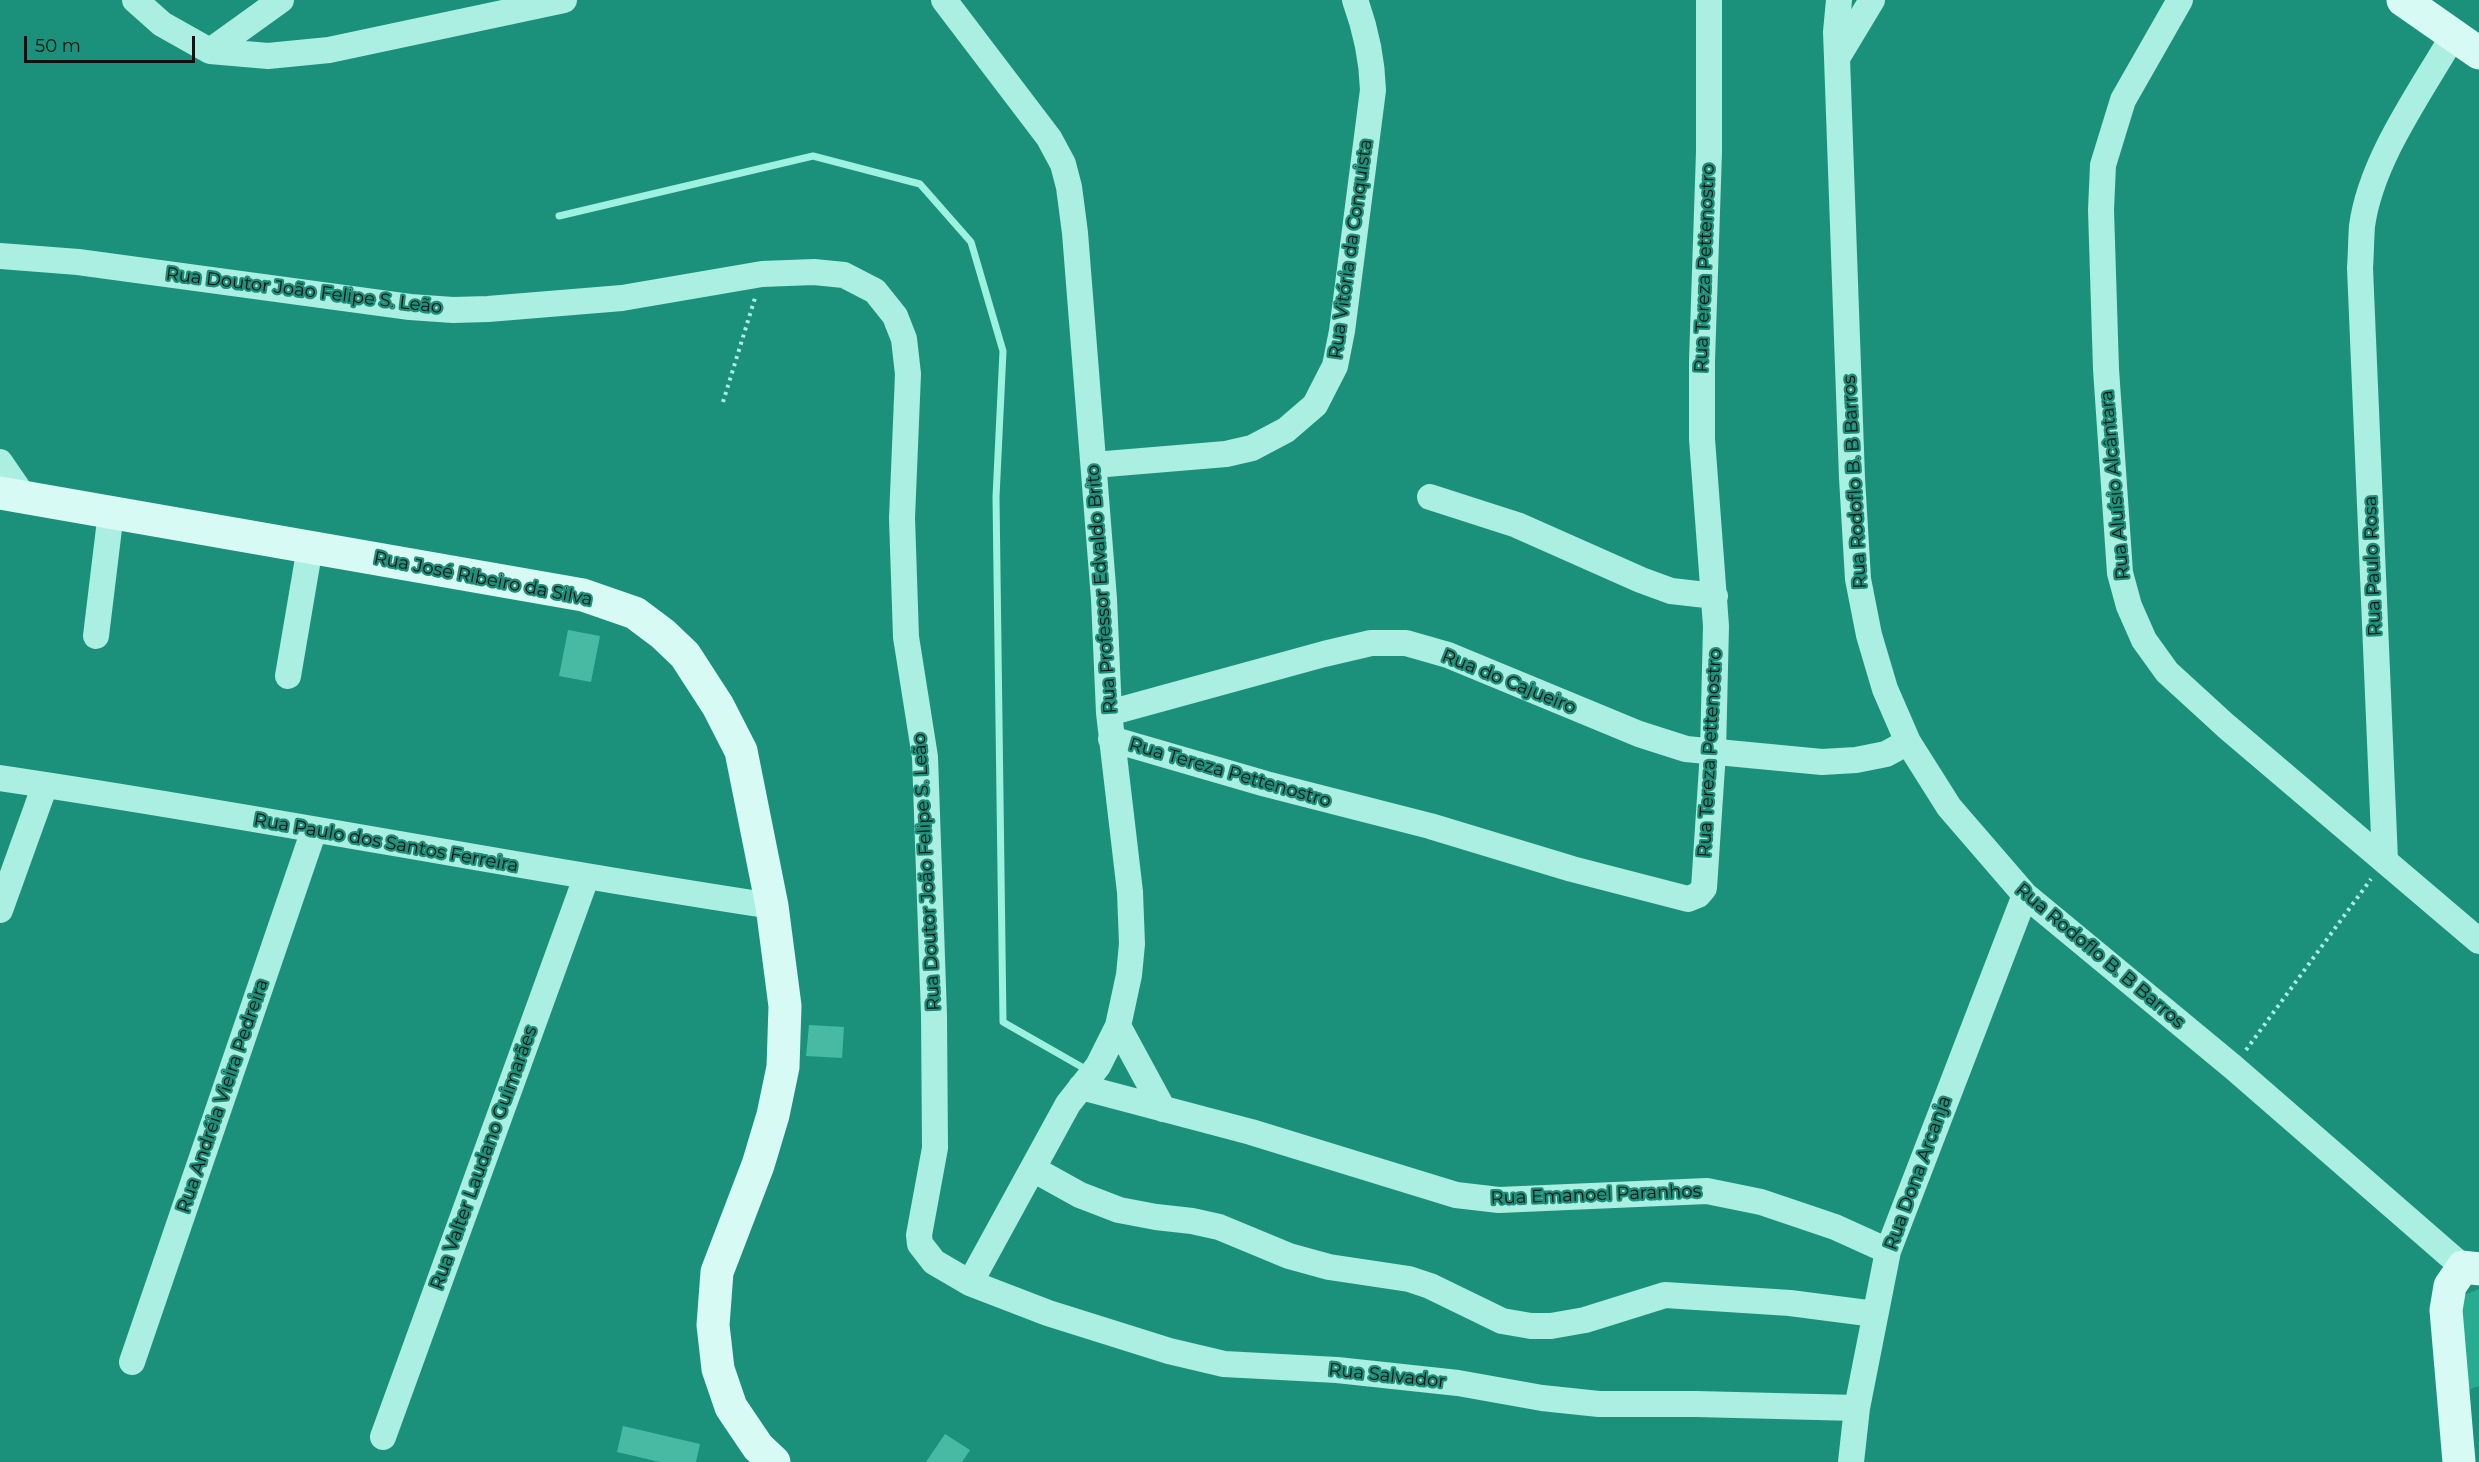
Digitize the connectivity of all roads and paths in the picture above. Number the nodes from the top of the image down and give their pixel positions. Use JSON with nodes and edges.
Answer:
{"nodes":[{"id":1,"x":135,"y":0,"type":"edge"},
{"id":2,"x":281,"y":0,"type":"edge"},
{"id":3,"x":564,"y":0,"type":"edge"},
{"id":4,"x":944,"y":0,"type":"edge"},
{"id":5,"x":1355,"y":0,"type":"edge"},
{"id":6,"x":1709,"y":0,"type":"edge"},
{"id":7,"x":1839,"y":0,"type":"edge"},
{"id":8,"x":1872,"y":0,"type":"edge"},
{"id":9,"x":2180,"y":0,"type":"edge"},
{"id":10,"x":2403,"y":0,"type":"edge"},
{"id":11,"x":2466,"y":44,"type":"edge"},
{"id":12,"x":210,"y":51,"type":"junction"},
{"id":13,"x":1838,"y":58,"type":"junction"},
{"id":14,"x":0,"y":256,"type":"edge"},
{"id":15,"x":762,"y":274,"type":"junction"},
{"id":16,"x":723,"y":402,"type":"dead end"},
{"id":17,"x":0,"y":462,"type":"edge"},
{"id":18,"x":1094,"y":465,"type":"junction"},
{"id":19,"x":12,"y":495,"type":"edge"},
{"id":20,"x":1430,"y":497,"type":"dead end"},
{"id":21,"x":111,"y":512,"type":"junction"},
{"id":22,"x":310,"y":546,"type":"junction"},
{"id":23,"x":1715,"y":596,"type":"junction"},
{"id":24,"x":96,"y":636,"type":"dead end"},
{"id":25,"x":288,"y":676,"type":"dead end"},
{"id":26,"x":1109,"y":713,"type":"junction"},
{"id":27,"x":1111,"y":739,"type":"junction"},
{"id":28,"x":1908,"y":742,"type":"junction"},
{"id":29,"x":1713,"y":752,"type":"junction"},
{"id":30,"x":0,"y":778,"type":"edge"},
{"id":31,"x":45,"y":785,"type":"junction"},
{"id":32,"x":314,"y":830,"type":"junction"},
{"id":33,"x":2385,"y":860,"type":"junction"},
{"id":34,"x":585,"y":878,"type":"junction"},
{"id":35,"x":2025,"y":895,"type":"junction"},
{"id":36,"x":772,"y":906,"type":"junction"},
{"id":37,"x":0,"y":910,"type":"edge"},
{"id":38,"x":2479,"y":941,"type":"edge"},
{"id":39,"x":1118,"y":1026,"type":"junction"},
{"id":40,"x":2233,"y":1067,"type":"junction"},
{"id":41,"x":1081,"y":1088,"type":"junction"},
{"id":42,"x":1163,"y":1109,"type":"junction"},
{"id":43,"x":1033,"y":1169,"type":"junction"},
{"id":44,"x":1888,"y":1251,"type":"junction"},
{"id":45,"x":934,"y":1262,"type":"joint"},
{"id":46,"x":2471,"y":1268,"type":"edge"},
{"id":47,"x":970,"y":1283,"type":"junction"},
{"id":48,"x":1875,"y":1314,"type":"junction"},
{"id":49,"x":132,"y":1362,"type":"dead end"},
{"id":50,"x":1857,"y":1408,"type":"junction"},
{"id":51,"x":2479,"y":1418,"type":"edge"},
{"id":52,"x":384,"y":1437,"type":"dead end"},
{"id":53,"x":774,"y":1462,"type":"edge"},
{"id":54,"x":1851,"y":1462,"type":"edge"},
{"id":55,"x":2459,"y":1462,"type":"edge"},
{"id":56,"x":2476,"y":1462,"type":"edge"}],
"edges":[{"from":1,"to":12,"type":"street"},
{"from":2,"to":12,"type":"street"},
{"from":3,"to":12,"type":"street"},
{"from":4,"to":18,"type":"street","name":"Rua Professor Edvaldo Brito"},
{"from":5,"to":18,"type":"street","name":"Rua Vitória da Conquista"},
{"from":6,"to":23,"type":"street","name":"Rua Tereza Pettenostro"},
{"from":7,"to":13,"type":"street","name":"Rua Rodoflo B. B Barros"},
{"from":8,"to":13,"type":"street"},
{"from":9,"to":33,"type":"street","name":"Rua Aluísio Alcântara"},
{"from":10,"to":11,"type":"street"},
{"from":11,"to":33,"type":"street","name":"Rua Paulo Rosa"},
{"from":13,"to":28,"type":"street","name":"Rua Rodoflo B. B Barros"},
{"from":14,"to":15,"type":"street","name":"Rua Doutor João Felipe S. Leão"},
{"from":15,"to":16,"type":"path"},
{"from":15,"to":45,"type":"street","name":"Rua Doutor João Felipe S. Leão"},
{"from":17,"to":19,"type":"street"},
{"from":18,"to":26,"type":"street","name":"Rua Professor Edvaldo Brito"},
{"from":19,"to":21,"type":"street","name":"Rua José Ribeiro da Silva"},
{"from":20,"to":23,"type":"street"},
{"from":21,"to":22,"type":"street","name":"Rua José Ribeiro da Silva"},
{"from":21,"to":24,"type":"street"},
{"from":22,"to":25,"type":"street"},
{"from":22,"to":36,"type":"street","name":"Rua José Ribeiro da Silva"},
{"from":23,"to":29,"type":"street","name":"Rua Tereza Pettenostro"},
{"from":26,"to":27,"type":"street","name":"Rua Professor Edvaldo Brito"},
{"from":26,"to":29,"type":"street","name":"Rua do Cajueiro"},
{"from":27,"to":29,"type":"street","name":"Rua Tereza Pettenostro"},
{"from":27,"to":39,"type":"street","name":"Rua Professor Edvaldo Brito"},
{"from":28,"to":29,"type":"street","name":"Rua do Cajueiro"},
{"from":28,"to":35,"type":"street","name":"Rua Rodoflo B. B Barros"},
{"from":30,"to":31,"type":"street","name":"Rua Paulo dos Santos Ferreira"},
{"from":31,"to":32,"type":"street","name":"Rua Paulo dos Santos Ferreira"},
{"from":31,"to":37,"type":"street"},
{"from":32,"to":34,"type":"street","name":"Rua Paulo dos Santos Ferreira"},
{"from":32,"to":49,"type":"street","name":"Rua Andréia Vieira Pedreira"},
{"from":33,"to":38,"type":"street","name":"Rua Aluísio Alcântara"},
{"from":33,"to":40,"type":"path"},
{"from":34,"to":36,"type":"street","name":"Rua Paulo dos Santos Ferreira"},
{"from":34,"to":52,"type":"street","name":"Rua Valter Laudano Guimarães"},
{"from":35,"to":40,"type":"street","name":"Rua Rodoflo B. B Barros"},
{"from":35,"to":44,"type":"street","name":"Rua Dona Arcanja"},
{"from":36,"to":53,"type":"street","name":"Rua José Ribeiro da Silva"},
{"from":39,"to":41,"type":"street","name":"Rua Professor Edvaldo Brito"},
{"from":39,"to":42,"type":"street"},
{"from":40,"to":46,"type":"street","name":"Rua Rodoflo B. B Barros"},
{"from":41,"to":42,"type":"street","name":"Rua Emanoel Paranhos"},
{"from":41,"to":43,"type":"street","name":"Rua Professor Edvaldo Brito"},
{"from":42,"to":44,"type":"street","name":"Rua Emanoel Paranhos"},
{"from":43,"to":47,"type":"street","name":"Rua Professor Edvaldo Brito"},
{"from":43,"to":48,"type":"street"},
{"from":44,"to":48,"type":"street","name":"Rua Dona Arcanja"},
{"from":45,"to":47,"type":"street","name":"Rua Salvador"},
{"from":46,"to":55,"type":"street"},
{"from":47,"to":50,"type":"street","name":"Rua Salvador"},
{"from":48,"to":50,"type":"street","name":"Rua Dona Arcanja"},
{"from":50,"to":54,"type":"street","name":"Rua Dona Arcanja"},
{"from":51,"to":56,"type":"street"}]}
